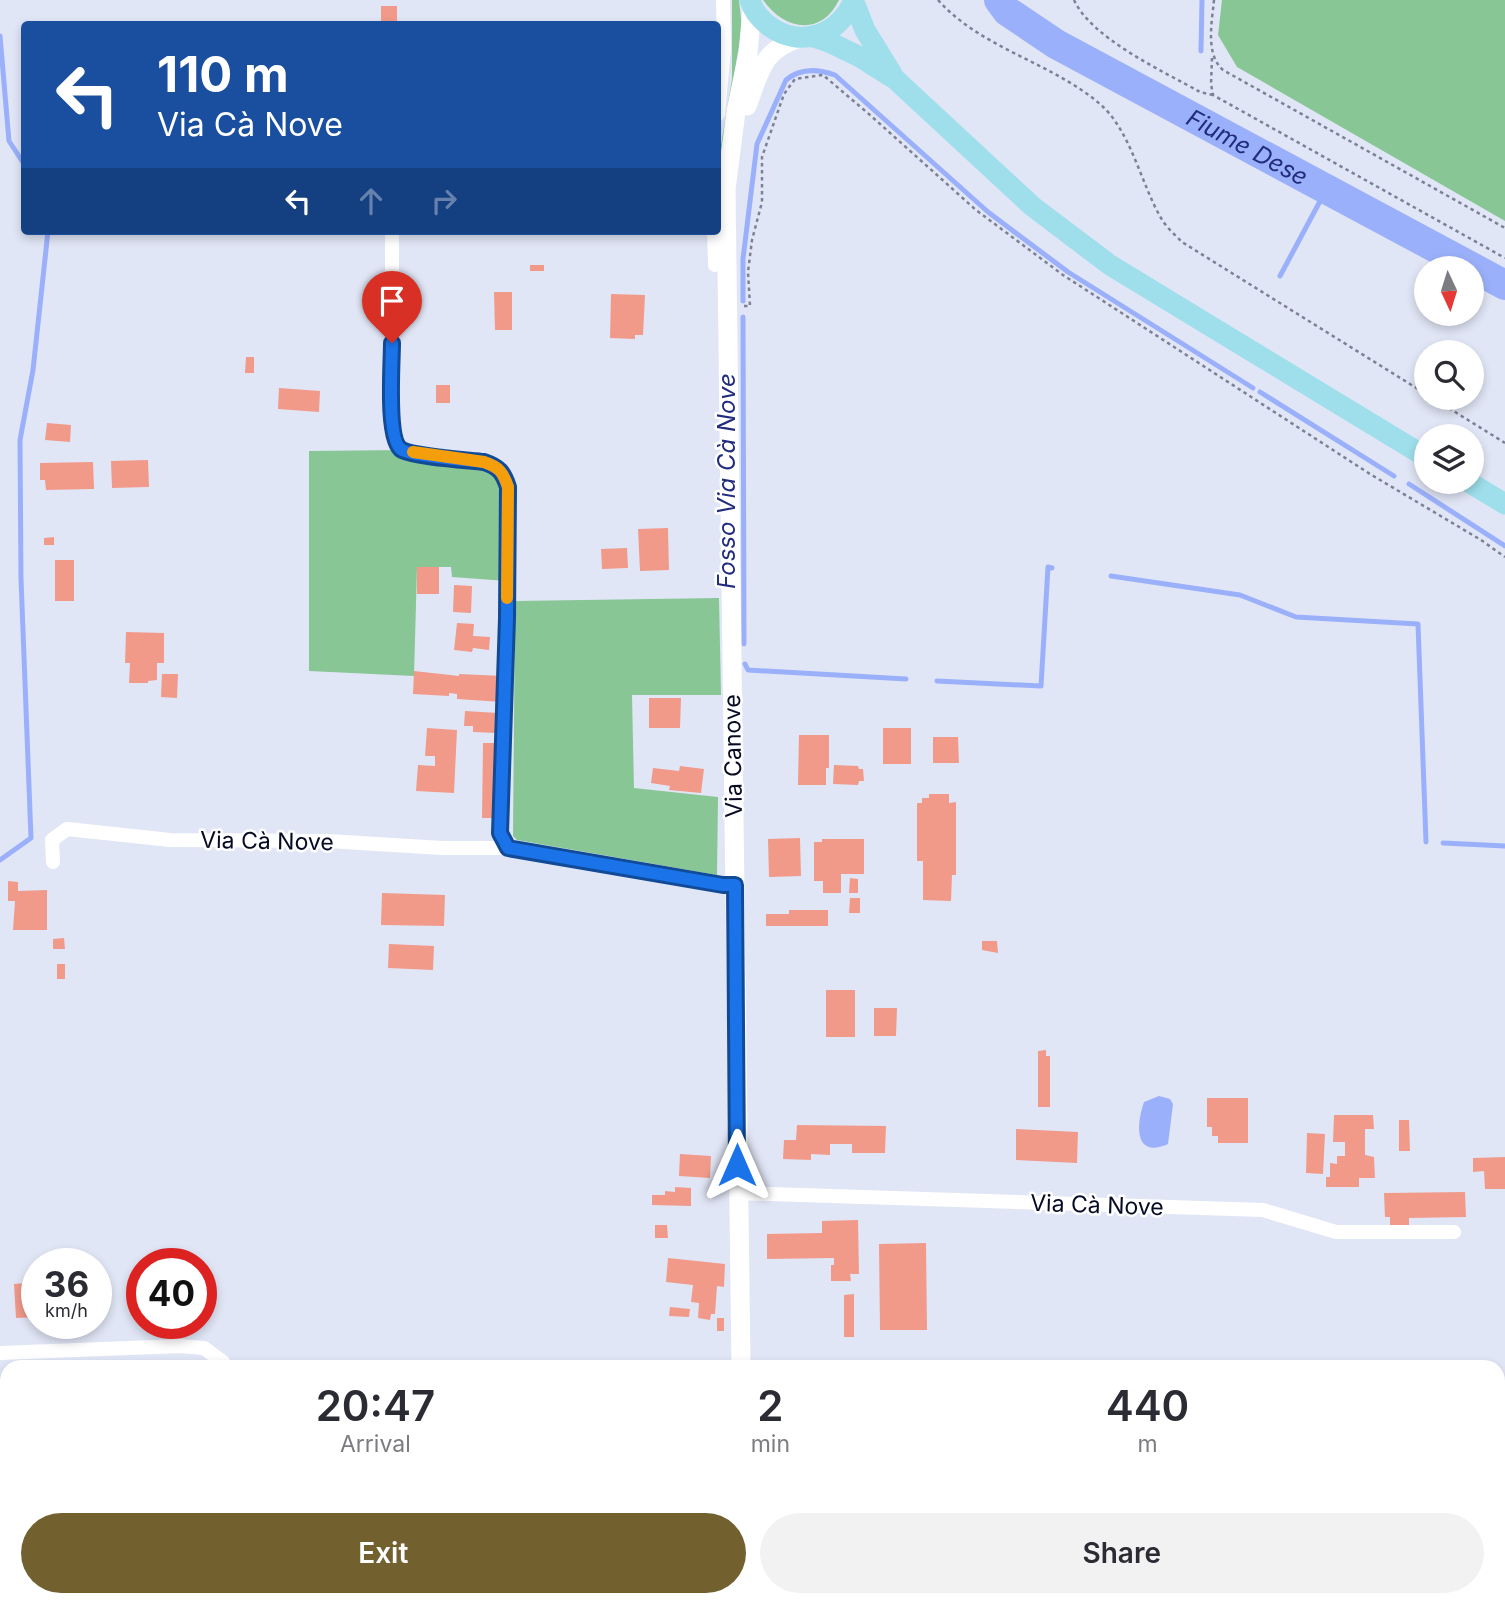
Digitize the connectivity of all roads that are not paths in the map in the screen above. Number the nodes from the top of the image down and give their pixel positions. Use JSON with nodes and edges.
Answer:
{"nodes":[{"id":1,"x":723,"y":0,"type":"edge"},
{"id":2,"x":854,"y":1,"type":"edge"},
{"id":3,"x":751,"y":4,"type":"edge"},
{"id":4,"x":807,"y":38,"type":"junction"},
{"id":5,"x":895,"y":79,"type":"junction"},
{"id":6,"x":721,"y":81,"type":"edge"},
{"id":7,"x":731,"y":146,"type":"junction"},
{"id":8,"x":392,"y":235,"type":"edge"},
{"id":9,"x":714,"y":235,"type":"edge"},
{"id":10,"x":715,"y":265,"type":"dead end"},
{"id":11,"x":1414,"y":450,"type":"edge"},
{"id":12,"x":1484,"y":492,"type":"edge"},
{"id":13,"x":1505,"y":505,"type":"edge"},
{"id":14,"x":508,"y":848,"type":"junction"},
{"id":15,"x":53,"y":862,"type":"dead end"},
{"id":16,"x":735,"y":885,"type":"junction"},
{"id":17,"x":737,"y":1193,"type":"junction"},
{"id":18,"x":1454,"y":1231,"type":"dead end"},
{"id":19,"x":0,"y":1353,"type":"edge"},
{"id":20,"x":220,"y":1360,"type":"edge"},
{"id":21,"x":741,"y":1360,"type":"edge"}],
"edges":[{"from":1,"to":6,"type":"street"},
{"from":2,"to":4,"type":"main road"},
{"from":2,"to":5,"type":"main road"},
{"from":3,"to":4,"type":"main road"},
{"from":3,"to":7,"type":"street","name":"Via Canove"},
{"from":4,"to":5,"type":"main road"},
{"from":4,"to":7,"type":"street","name":"Via Canove"},
{"from":5,"to":11,"type":"main road"},
{"from":7,"to":16,"type":"street","name":"Via Canove"},
{"from":8,"to":14,"type":"street"},
{"from":9,"to":10,"type":"street"},
{"from":12,"to":13,"type":"main road"},
{"from":14,"to":15,"type":"street","name":"Via Cà Nove"},
{"from":14,"to":16,"type":"street","name":"Via Cà Nove"},
{"from":16,"to":17,"type":"street","name":"Via Canove"},
{"from":17,"to":18,"type":"street","name":"Via Cà Nove"},
{"from":17,"to":21,"type":"street","name":"Via Canove"},
{"from":19,"to":20,"type":"street"}]}
